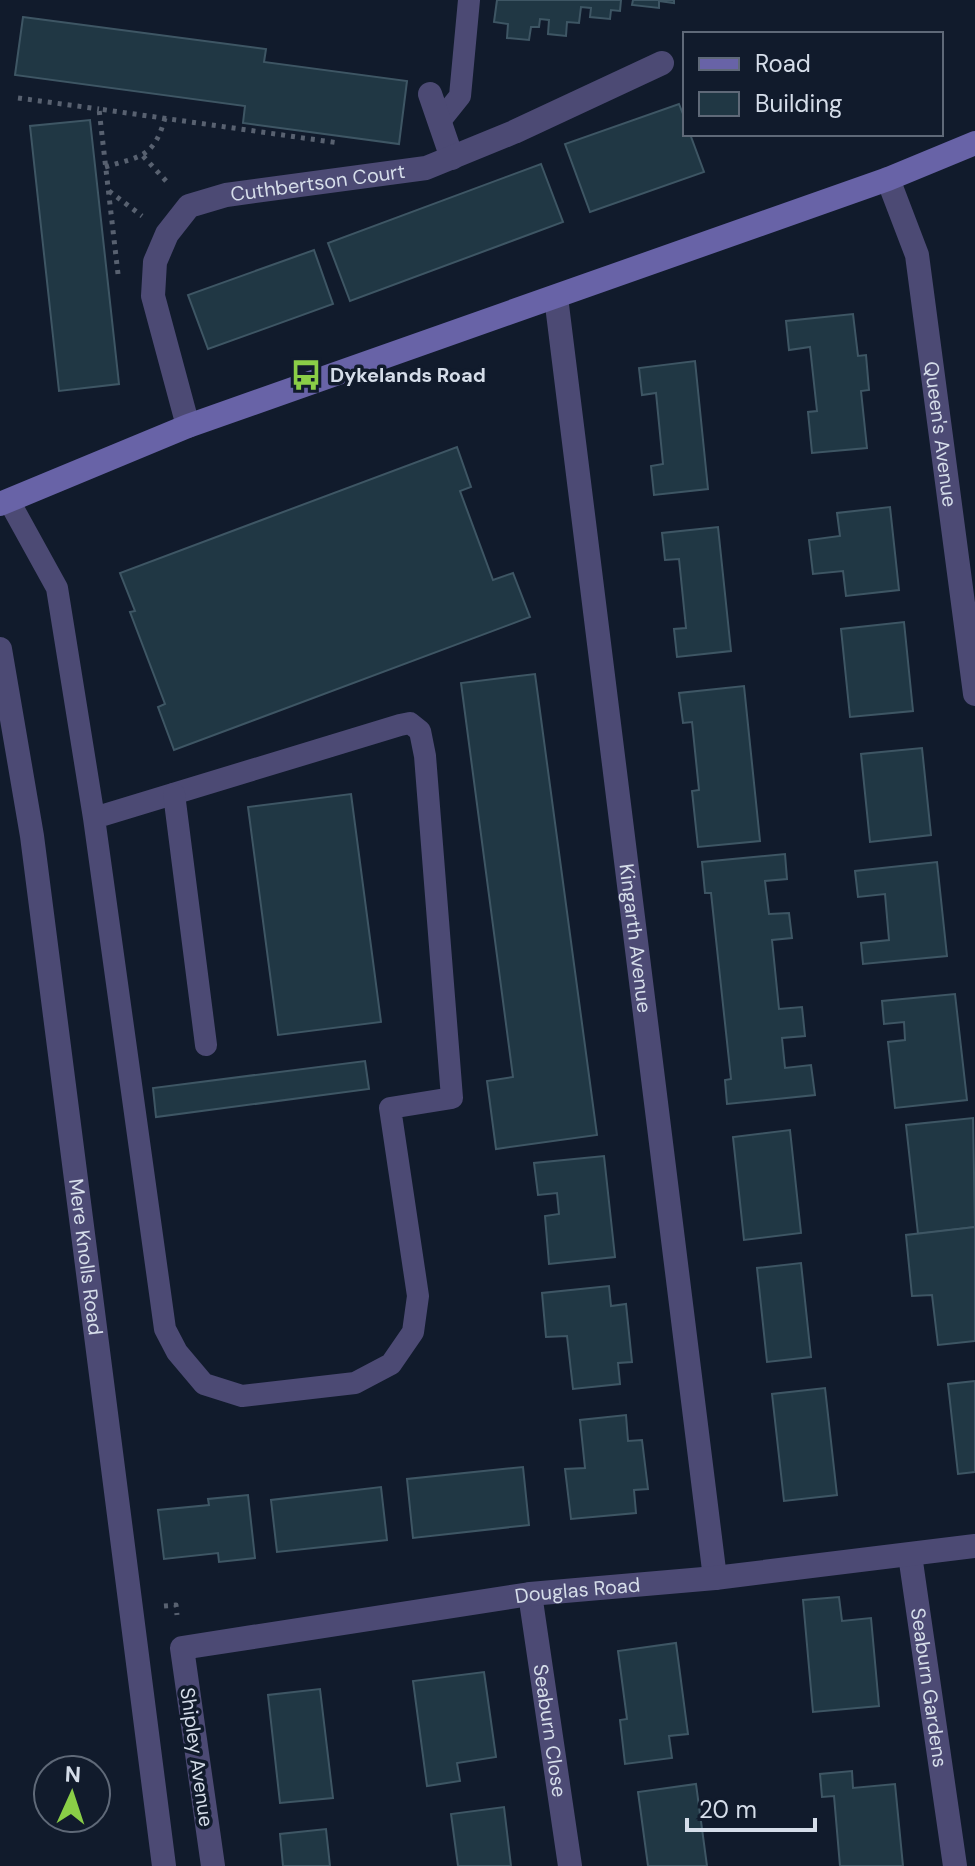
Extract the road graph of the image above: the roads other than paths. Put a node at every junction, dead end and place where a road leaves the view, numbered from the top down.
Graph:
1 (469, 0) edge
2 (662, 63) dead end
3 (430, 94) dead end
4 (440, 121) junction
5 (975, 143) edge
6 (452, 158) junction
7 (888, 179) junction
8 (556, 297) junction
9 (188, 426) junction
10 (4, 502) edge
11 (0, 649) edge
12 (975, 694) edge
13 (174, 794) junction
14 (94, 818) junction
15 (206, 1045) dead end
16 (975, 1546) edge
17 (910, 1555) junction
18 (715, 1578) junction
19 (530, 1594) junction
20 (182, 1648) joint
21 (164, 1866) edge
22 (213, 1866) edge
23 (570, 1866) edge
24 (955, 1866) edge

1 - 4 lane
2 - 6 street, Cuthbertson Court
3 - 4 street
4 - 6 street
5 - 7 main road
6 - 9 street, Cuthbertson Court
7 - 8 main road
7 - 12 street, Queen's Avenue
8 - 9 main road
8 - 18 street, Kingarth Avenue
9 - 10 main road
10 - 14 lane
11 - 21 street, Mere Knolls Road
13 - 14 lane
13 - 14 lane
13 - 15 lane
16 - 17 street, Douglas Road
17 - 18 street, Douglas Road
17 - 24 street, Seaburn Gardens
18 - 19 street, Douglas Road
19 - 20 street, Douglas Road
19 - 23 street, Seaburn Close
20 - 22 street, Shipley Avenue

